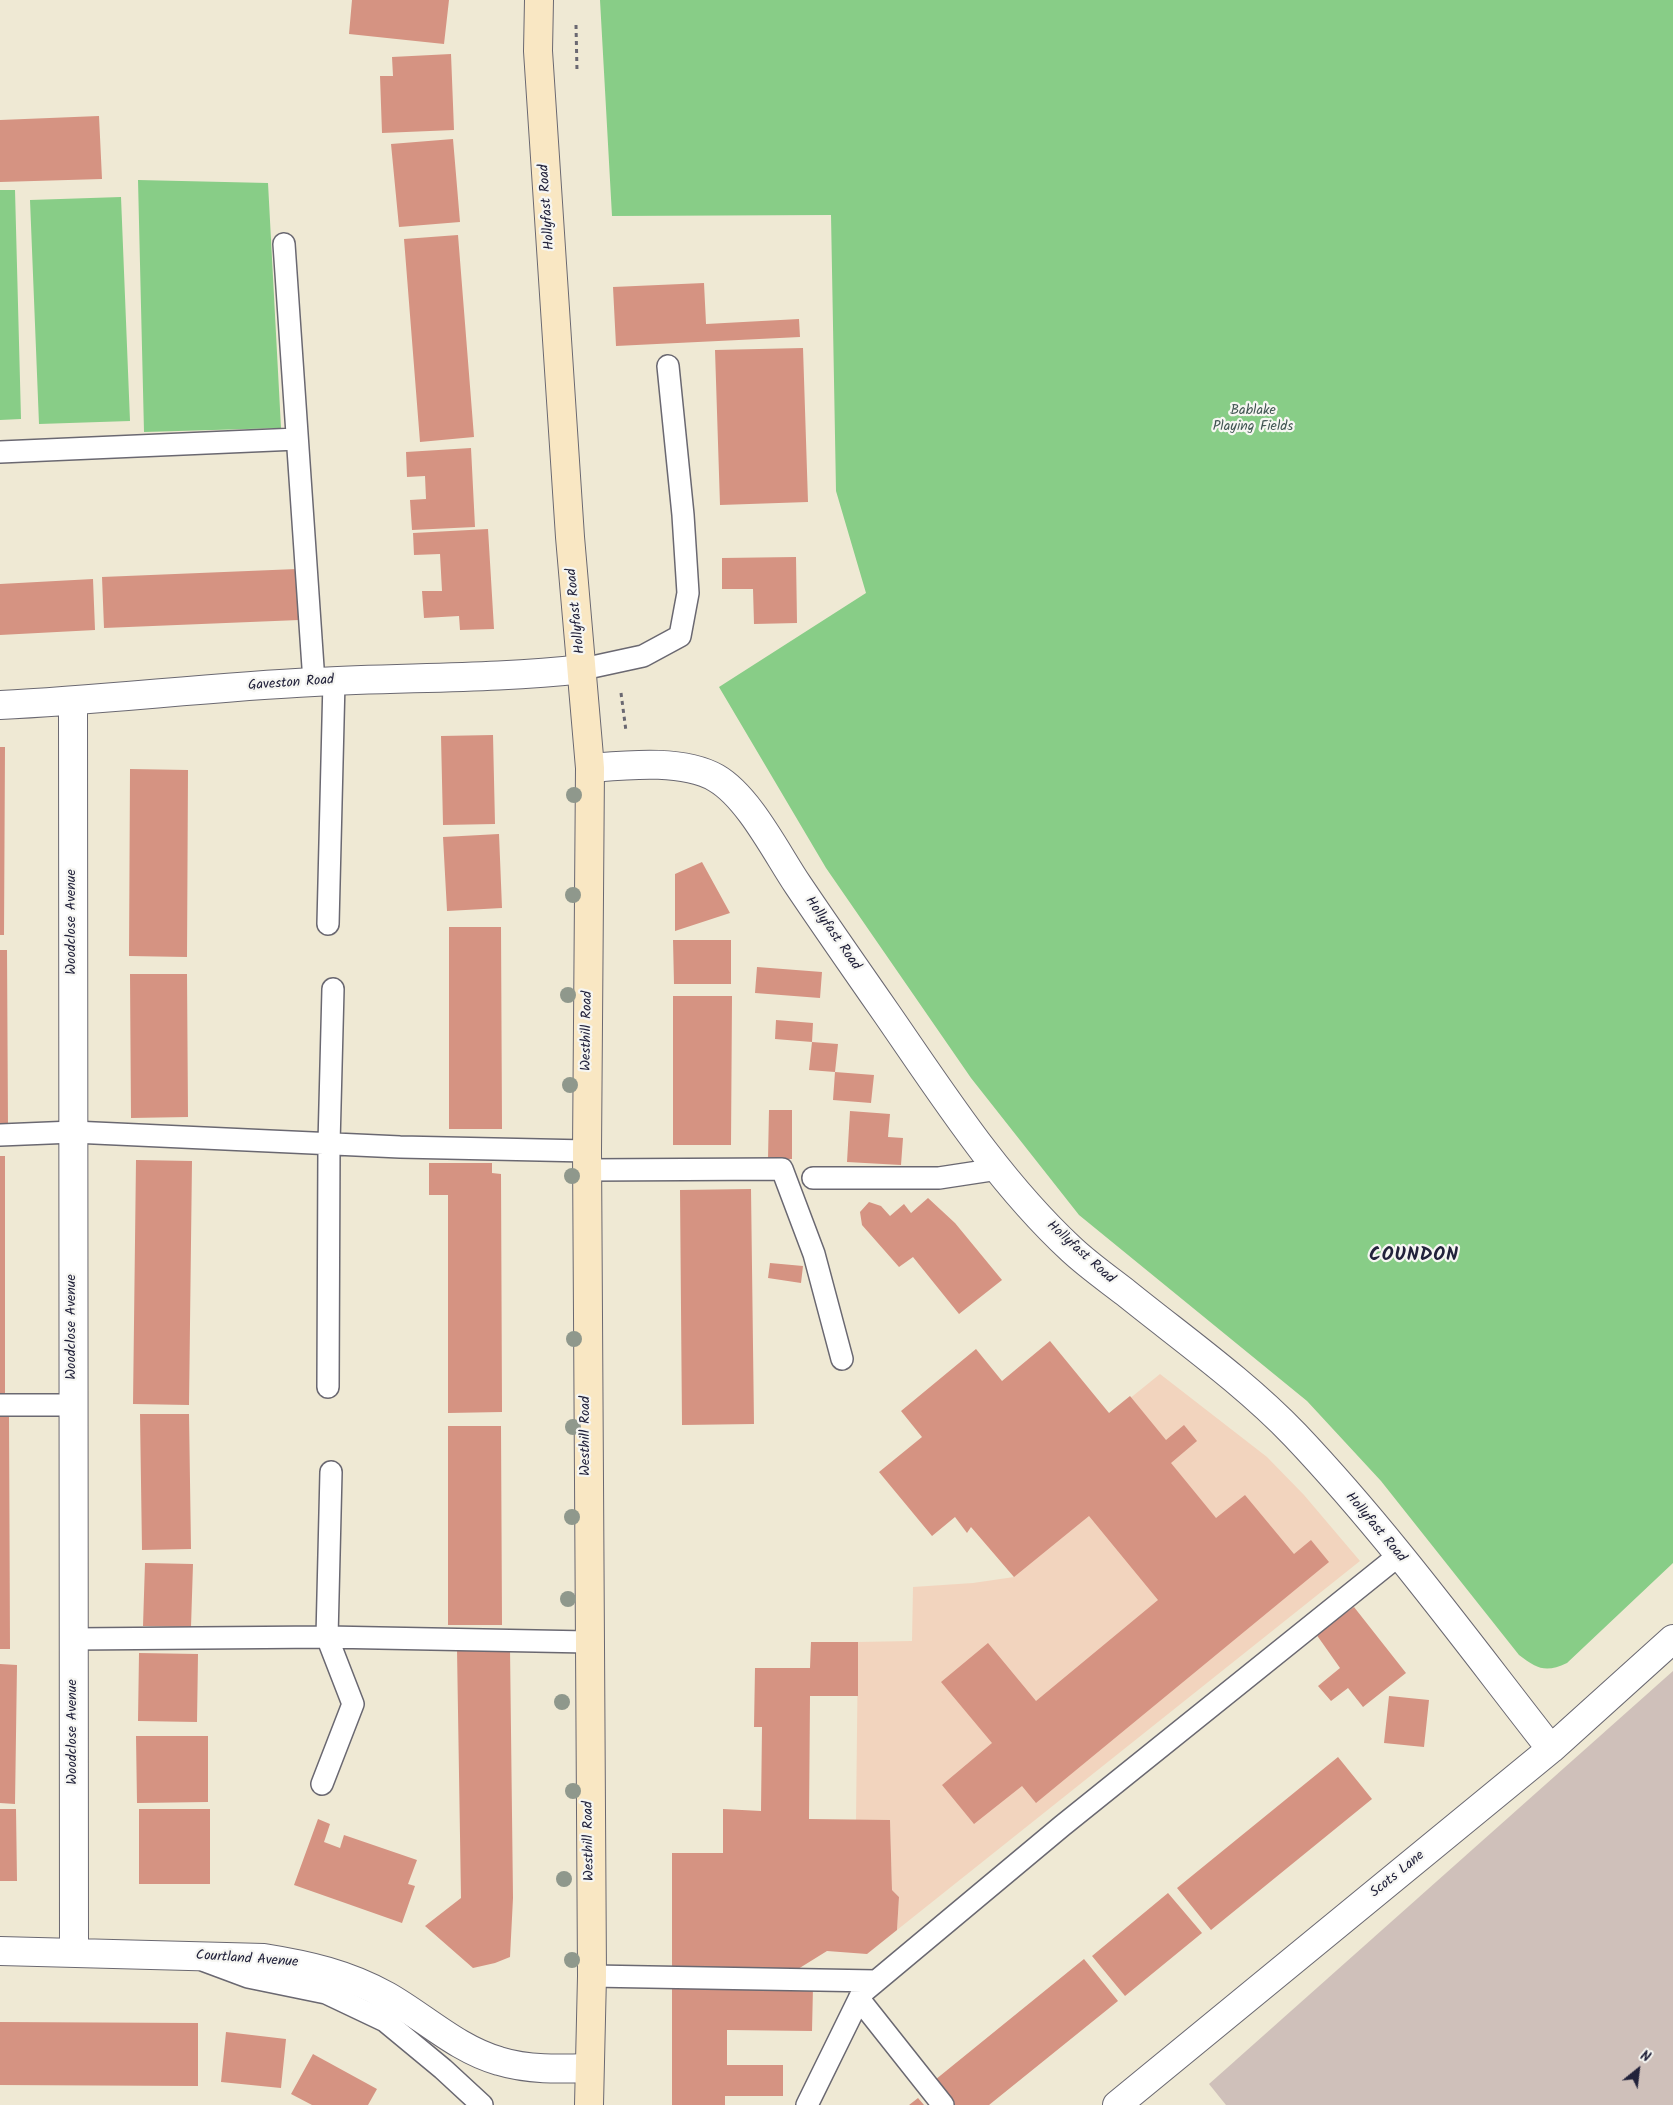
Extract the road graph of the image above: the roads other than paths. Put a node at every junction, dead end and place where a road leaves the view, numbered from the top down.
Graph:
1 (539, 0) edge
2 (284, 244) dead end
3 (668, 366) dead end
4 (297, 440) junction
5 (0, 452) edge
6 (583, 669) junction
7 (324, 682) junction
8 (73, 701) junction
9 (0, 705) edge
10 (590, 768) junction
11 (328, 924) dead end
12 (333, 989) dead end
13 (73, 1132) junction
14 (0, 1135) edge
15 (328, 1144) junction
16 (587, 1160) junction
17 (998, 1169) junction
18 (813, 1178) dead end
19 (842, 1359) dead end
20 (328, 1387) dead end
21 (0, 1405) edge
22 (73, 1405) junction
23 (330, 1472) dead end
24 (1398, 1556) junction
25 (327, 1637) junction
26 (1673, 1638) edge
27 (74, 1639) junction
28 (588, 1642) junction
29 (1551, 1749) junction
30 (322, 1784) dead end
31 (0, 1951) edge
32 (74, 1952) junction
33 (193, 1956) junction
34 (592, 1976) junction
35 (876, 1981) junction
36 (859, 2000) junction
37 (589, 2068) junction
38 (482, 2105) edge
39 (590, 2105) edge
40 (806, 2105) edge
41 (943, 2105) edge
42 (1117, 2105) edge

1 - 6 street, Hollyfast Road
2 - 4 lane
3 - 6 lane
4 - 5 lane
4 - 7 lane
6 - 7 street, Gaveston Road
6 - 10 street, Hollyfast Road
7 - 8 street, Gaveston Road
7 - 11 lane
8 - 9 street, Gaveston Road
8 - 13 street, Woodclose Avenue
10 - 16 street, Westhill Road
10 - 17 street, Hollyfast Road
12 - 15 lane
13 - 14 lane
13 - 15 lane
13 - 22 street, Woodclose Avenue
15 - 16 lane
15 - 20 lane
16 - 19 lane
16 - 28 street, Westhill Road
17 - 18 lane
17 - 24 street, Hollyfast Road
21 - 22 lane
22 - 27 street, Woodclose Avenue
23 - 25 lane
24 - 29 street, Hollyfast Road
24 - 35 lane
25 - 27 lane
25 - 28 lane
25 - 30 lane
26 - 29 street, Scots Lane
27 - 32 street, Woodclose Avenue
28 - 34 street, Westhill Road
29 - 42 street, Scots Lane
31 - 32 street, Courtland Avenue
32 - 33 street, Courtland Avenue
33 - 37 street, Courtland Avenue
33 - 38 lane
34 - 35 lane
34 - 37 street, Westhill Road
35 - 36 lane
36 - 40 lane
36 - 41 lane
37 - 39 street, Westhill Road

